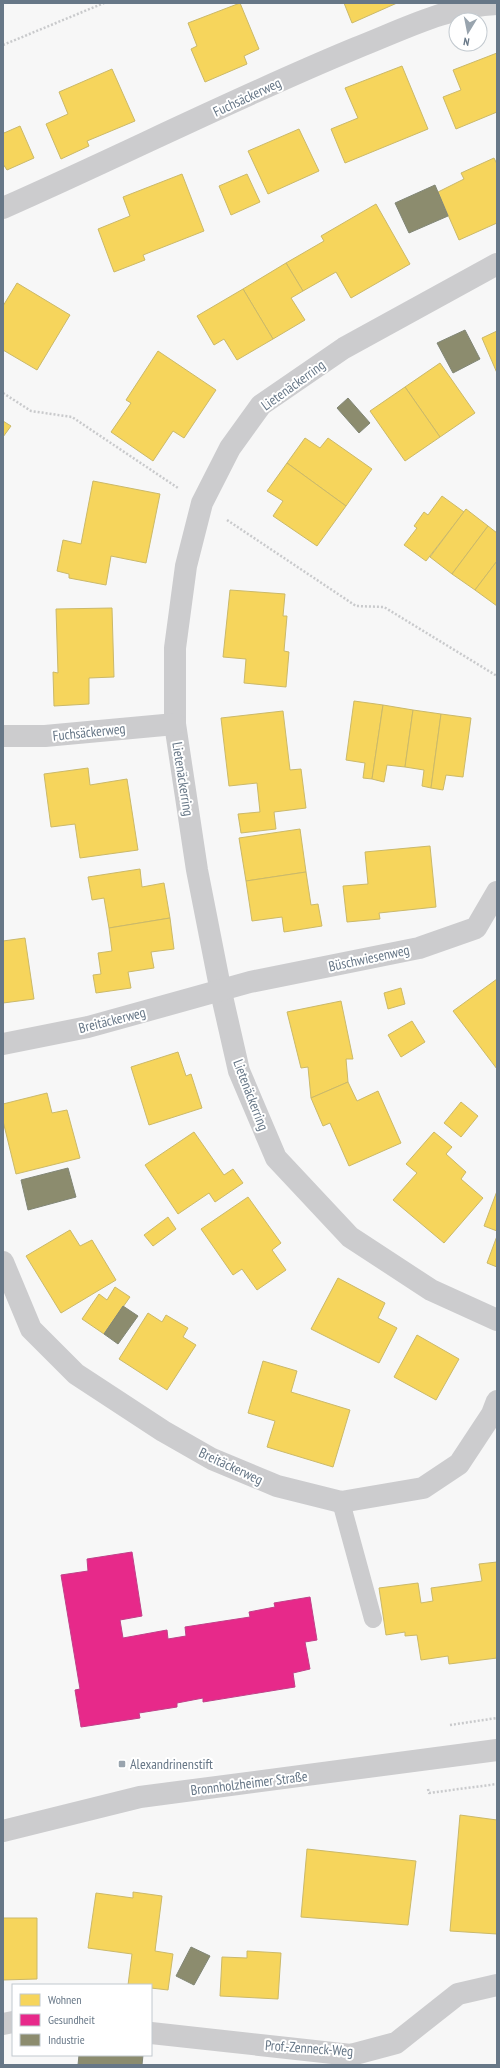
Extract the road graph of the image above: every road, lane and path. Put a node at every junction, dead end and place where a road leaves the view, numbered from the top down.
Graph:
1 (104, 3) edge
2 (497, 4) edge
3 (3, 45) edge
4 (3, 208) edge
5 (497, 264) edge
6 (3, 393) edge
7 (202, 503) junction
8 (497, 676) edge
9 (175, 724) junction
10 (3, 736) edge
11 (497, 892) edge
12 (220, 992) junction
13 (3, 1044) edge
14 (3, 1262) edge
15 (497, 1320) edge
16 (497, 1401) edge
17 (341, 1502) junction
18 (372, 1619) dead end
19 (497, 1750) edge
20 (3, 1831) edge
21 (497, 1985) edge
22 (152, 2033) edge

1 - 3 path
2 - 4 street, Fuchsäckerweg
5 - 7 street, Lietenäckerring
6 - 7 path
7 - 8 path
7 - 9 street, Lietenäckerring
9 - 10 street, Fuchsäckerweg
9 - 12 street, Lietenäckerring
11 - 12 street, Büschwiesenweg
12 - 13 street, Breitäckerweg
12 - 15 street, Lietenäckerring
14 - 17 street, Breitäckerweg
16 - 17 street, Breitäckerweg
17 - 18 lane
19 - 20 street, Bronnholzheimer Straße
21 - 22 street, Prof.-Zenneck-Weg

